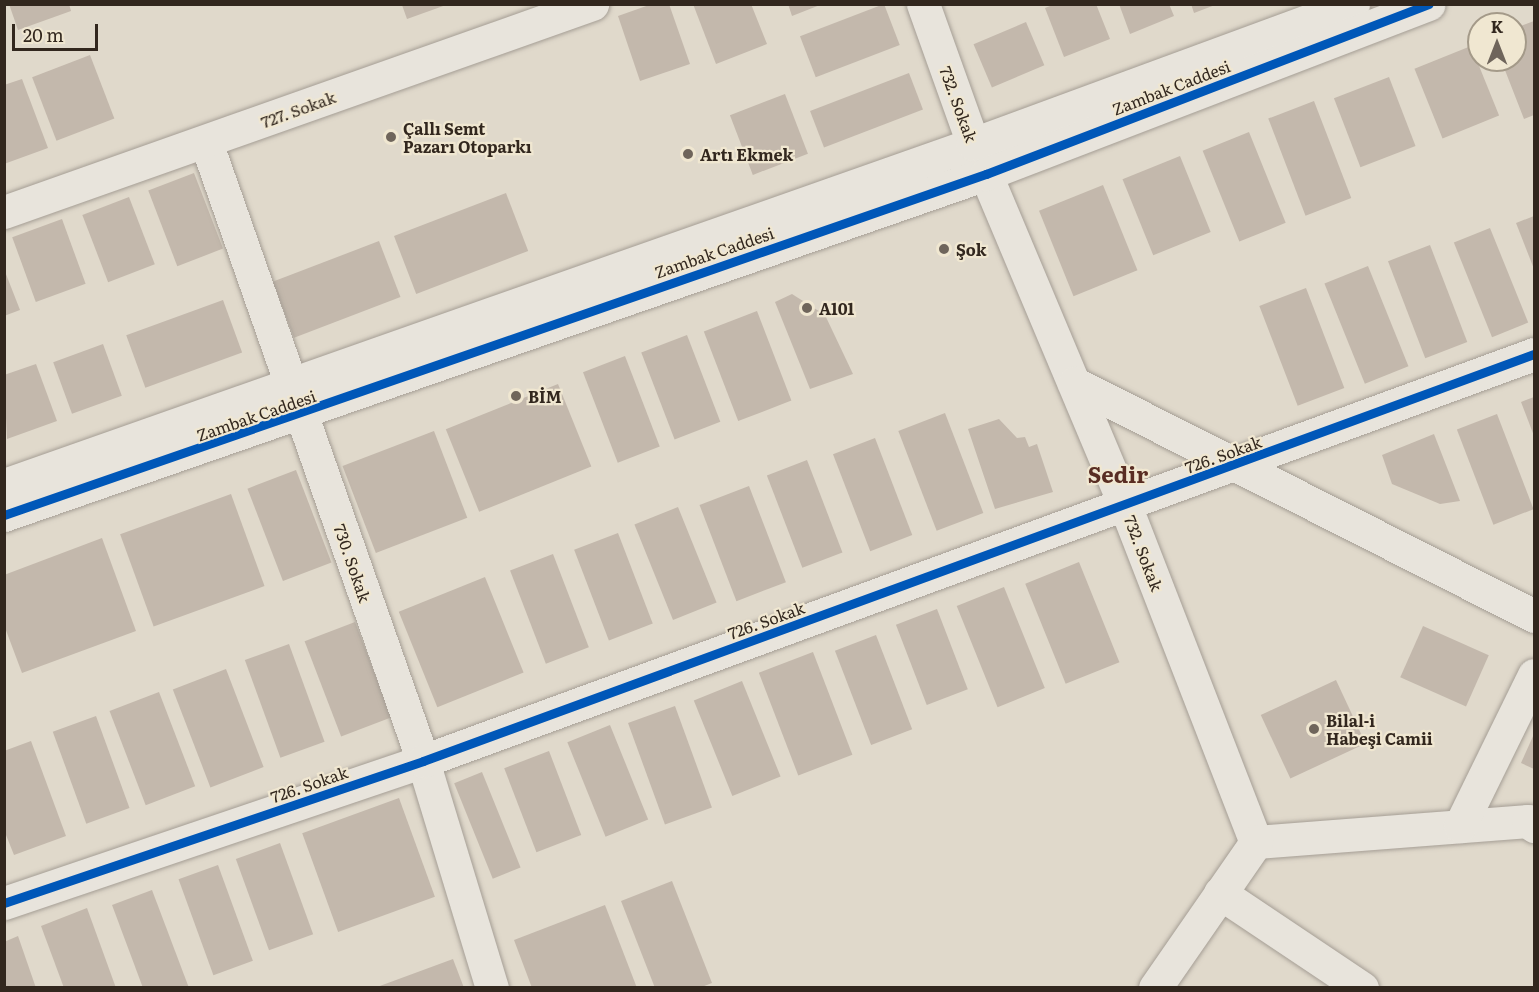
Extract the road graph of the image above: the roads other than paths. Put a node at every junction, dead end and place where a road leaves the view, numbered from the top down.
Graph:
1 (592, 4) edge
2 (923, 4) edge
3 (1353, 4) edge
4 (1428, 4) edge
5 (206, 142) junction
6 (973, 144) junction
7 (986, 174) junction
8 (4, 213) edge
9 (1534, 354) edge
10 (1074, 383) junction
11 (295, 401) junction
12 (1232, 466) junction
13 (4, 485) edge
14 (1125, 505) junction
15 (4, 515) edge
16 (1534, 616) edge
17 (1534, 675) edge
18 (423, 761) junction
19 (1460, 826) junction
20 (1534, 826) edge
21 (1256, 842) junction
22 (1220, 893) junction
23 (4, 903) edge
24 (492, 987) edge
25 (1155, 987) edge
26 (1362, 987) edge

1 - 5 street, 727. Sokak
2 - 6 street, 732. Sokak
3 - 6 street, Zambak Caddesi
4 - 7 street, Zambak Caddesi
5 - 8 street, 727. Sokak
5 - 11 street, 730. Sokak
6 - 7 street, 732. Sokak
6 - 11 street, Zambak Caddesi
7 - 10 street, 732. Sokak
7 - 11 street, Zambak Caddesi
9 - 12 street, 726. Sokak
10 - 12 street
10 - 14 street, 732. Sokak
11 - 13 street, Zambak Caddesi
11 - 15 street, Zambak Caddesi
11 - 18 street, 730. Sokak
12 - 14 street, 726. Sokak
12 - 16 street
14 - 18 street, 726. Sokak
14 - 21 street, 732. Sokak
17 - 19 street
18 - 23 street, 726. Sokak
18 - 24 street, 730. Sokak
19 - 20 street
19 - 21 street
21 - 22 street
22 - 25 street
22 - 26 street

